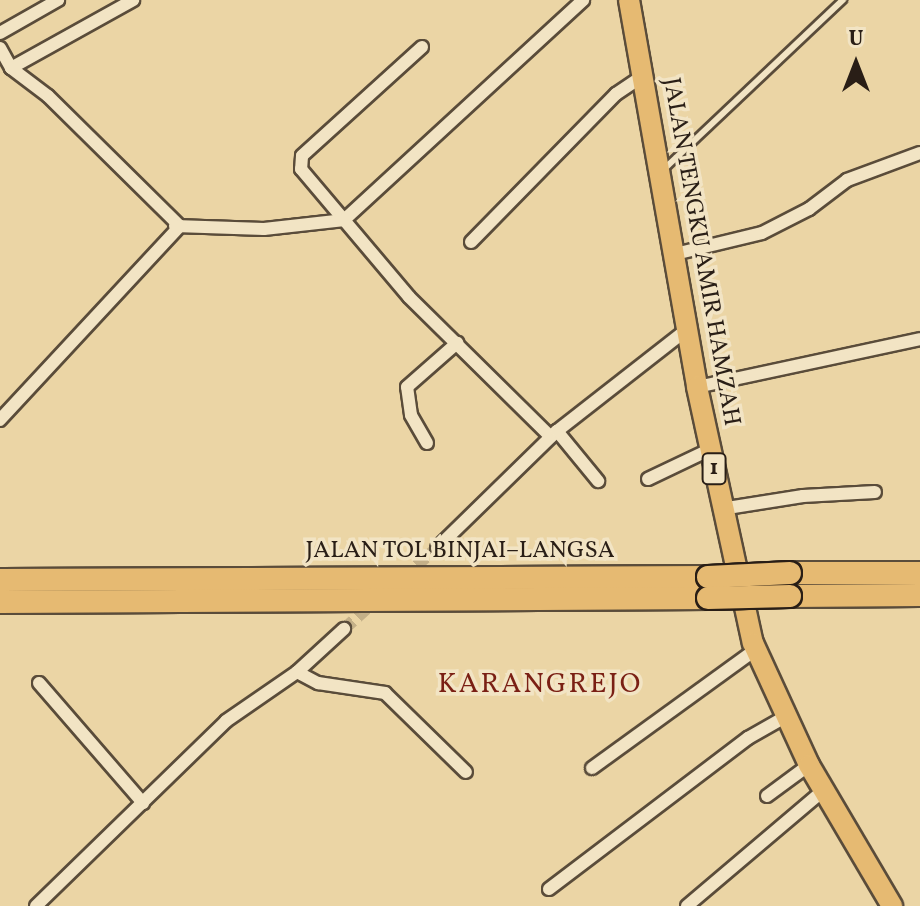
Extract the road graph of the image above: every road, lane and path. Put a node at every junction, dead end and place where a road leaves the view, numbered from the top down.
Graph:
1 (58, 0) edge
2 (133, 0) edge
3 (583, 0) edge
4 (629, 0) edge
5 (843, 0) edge
6 (0, 33) edge
7 (422, 47) dead end
8 (0, 48) edge
9 (11, 68) junction
10 (641, 77) junction
11 (920, 153) edge
12 (661, 172) junction
13 (344, 220) junction
14 (175, 226) junction
15 (471, 242) dead end
16 (675, 254) junction
17 (689, 328) junction
18 (920, 339) edge
19 (457, 343) junction
20 (697, 387) junction
21 (0, 420) edge
22 (554, 434) junction
23 (427, 443) dead end
24 (711, 449) junction
25 (648, 479) dead end
26 (598, 481) dead end
27 (875, 492) dead end
28 (721, 509) junction
29 (437, 548) tunnel mouth
30 (920, 573) edge
31 (0, 580) edge
32 (790, 584) junction
33 (708, 588) junction
34 (920, 595) edge
35 (0, 602) edge
36 (344, 629) tunnel mouth
37 (755, 650) junction
38 (297, 672) junction
39 (39, 683) dead end
40 (785, 717) junction
41 (809, 765) junction
42 (592, 768) dead end
43 (466, 772) dead end
44 (824, 790) junction
45 (767, 796) dead end
46 (143, 803) junction
47 (549, 889) dead end
48 (36, 906) edge
49 (687, 906) edge
50 (892, 906) edge

1 - 6 street
2 - 9 street
3 - 13 street
4 - 10 highway, JALAN TENGKU AMIR HAMZAH / 1
5 - 12 lane
7 - 13 street
8 - 9 street
9 - 14 street
10 - 12 highway, JALAN TENGKU AMIR HAMZAH / 1
10 - 15 street
11 - 16 street
12 - 16 highway, JALAN TENGKU AMIR HAMZAH / 1
13 - 14 street
13 - 19 street
14 - 21 street
16 - 17 highway, JALAN TENGKU AMIR HAMZAH / 1
17 - 20 highway, JALAN TENGKU AMIR HAMZAH / 1
17 - 22 street
18 - 20 street
19 - 22 street
19 - 23 street
20 - 24 highway, JALAN TENGKU AMIR HAMZAH / 1
22 - 26 street
22 - 29 street
24 - 25 street
24 - 28 highway, JALAN TENGKU AMIR HAMZAH / 1
27 - 28 street
28 - 37 highway, JALAN TENGKU AMIR HAMZAH / 1
30 - 32 highway, JALAN TOL BINJAI–LANGSA
31 - 33 highway, JALAN TOL BINJAI–LANGSA
32 - 33 highway, JALAN TOL BINJAI–LANGSA, bridge
32 - 34 highway, JALAN TOL BINJAI–LANGSA
33 - 35 highway, JALAN TOL BINJAI–LANGSA
36 - 38 street
37 - 40 highway, JALAN TENGKU AMIR HAMZAH / 1
37 - 42 street
38 - 43 street
38 - 46 street
39 - 46 street
40 - 41 highway, JALAN TENGKU AMIR HAMZAH / 1
40 - 47 street
41 - 44 highway, JALAN TENGKU AMIR HAMZAH / 1
41 - 45 street
44 - 49 street
44 - 50 highway, JALAN TENGKU AMIR HAMZAH / 1
46 - 48 street

